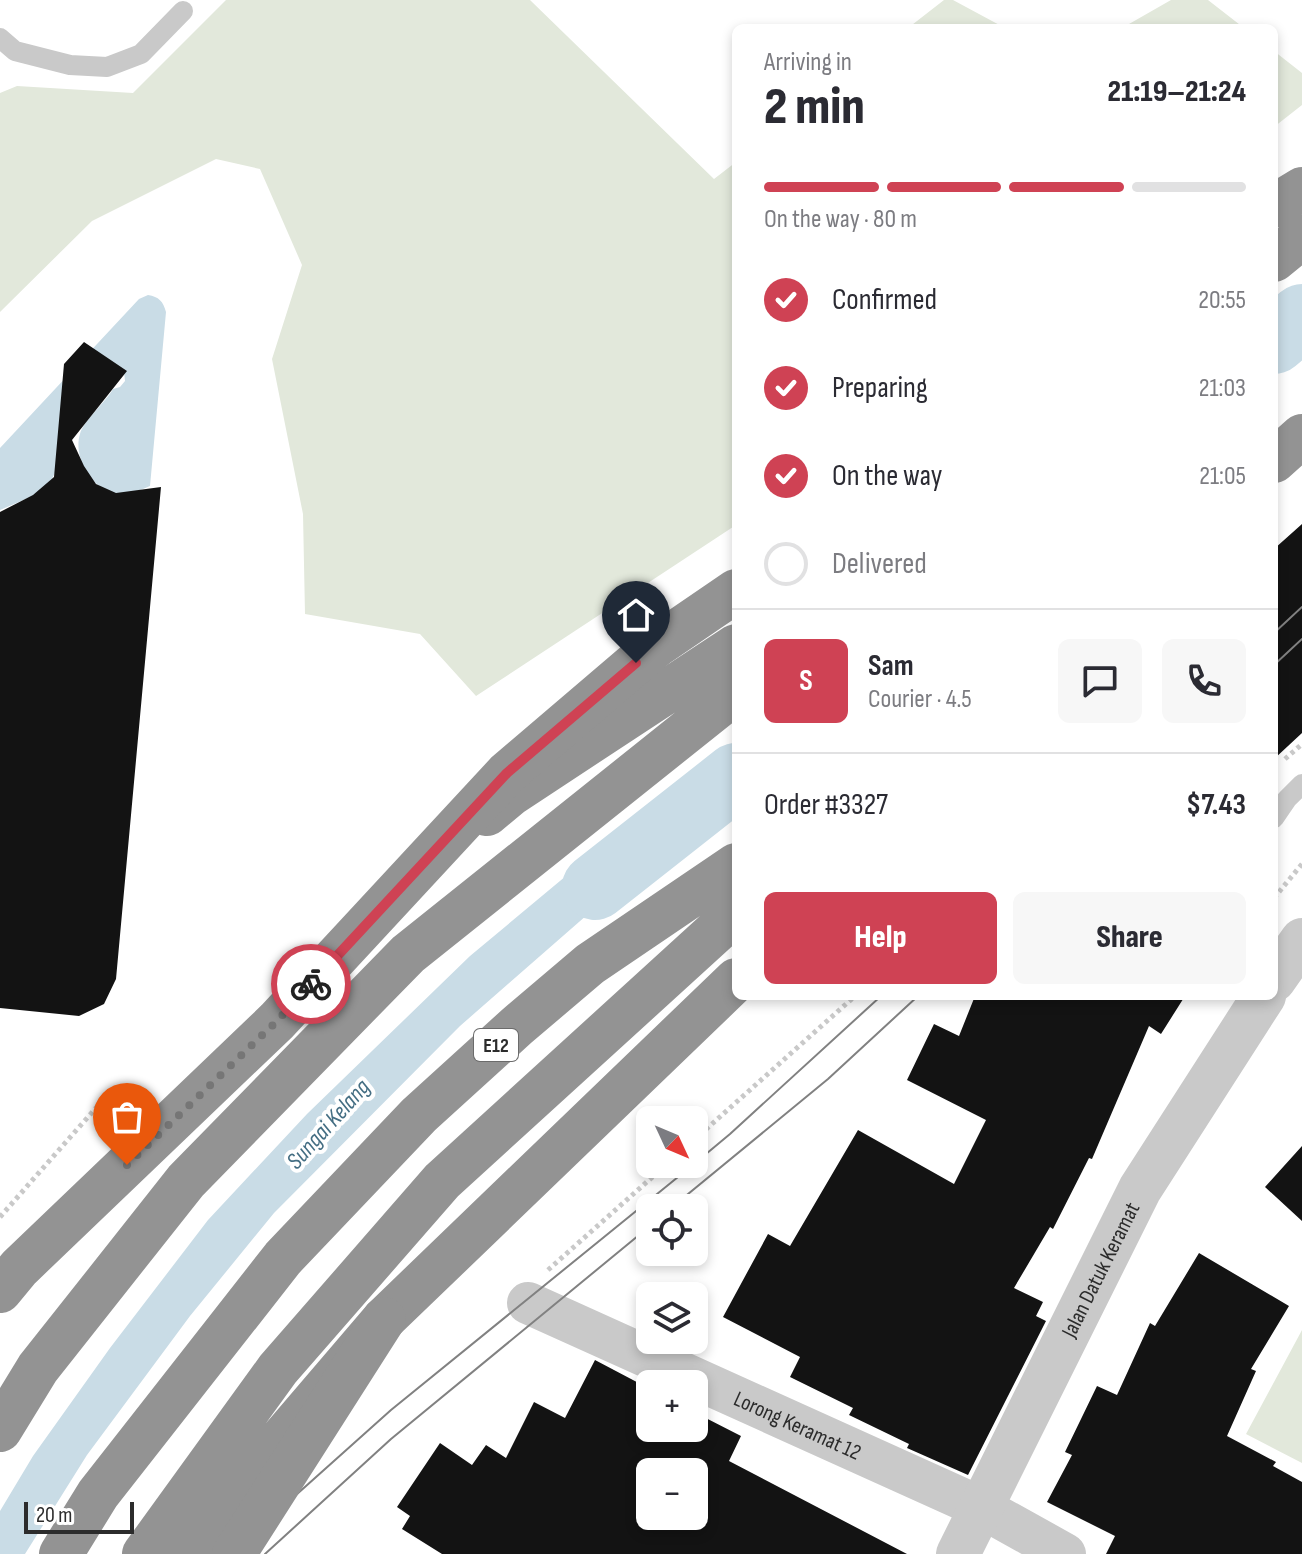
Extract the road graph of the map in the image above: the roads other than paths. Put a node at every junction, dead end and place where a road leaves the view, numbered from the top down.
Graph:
1 (183, 11) dead end
2 (0, 38) edge
3 (1302, 189) edge
4 (1278, 204) edge
5 (1302, 237) edge
6 (1278, 257) edge
7 (1302, 436) edge
8 (1278, 457) edge
9 (732, 594) edge
10 (732, 649) edge
11 (732, 695) edge
12 (1302, 784) edge
13 (1278, 812) edge
14 (732, 868) edge
15 (732, 917) edge
16 (732, 984) edge
17 (1262, 1000) edge
18 (0, 1291) edge
19 (528, 1303) road end
20 (0, 1307) edge
21 (384, 1319) junction
22 (0, 1430) edge
23 (982, 1508) junction
24 (61, 1554) edge
25 (144, 1554) edge
26 (183, 1554) edge
27 (234, 1554) edge
28 (958, 1554) edge
29 (1065, 1554) edge

1 - 2 lane
3 - 4 highway
5 - 6 highway
7 - 8 highway
9 - 18 highway, bridge
10 - 20 highway, bridge
11 - 22 highway
12 - 13 lane
14 - 24 highway, E12
15 - 25 highway
16 - 21 highway
17 - 23 street, Jalan Datuk Keramat
19 - 23 street, Lorong Keramat 12
21 - 26 highway, bridge
21 - 27 highway, bridge
23 - 28 street, Jalan Datuk Keramat
23 - 29 street, Lorong Keramat 12

